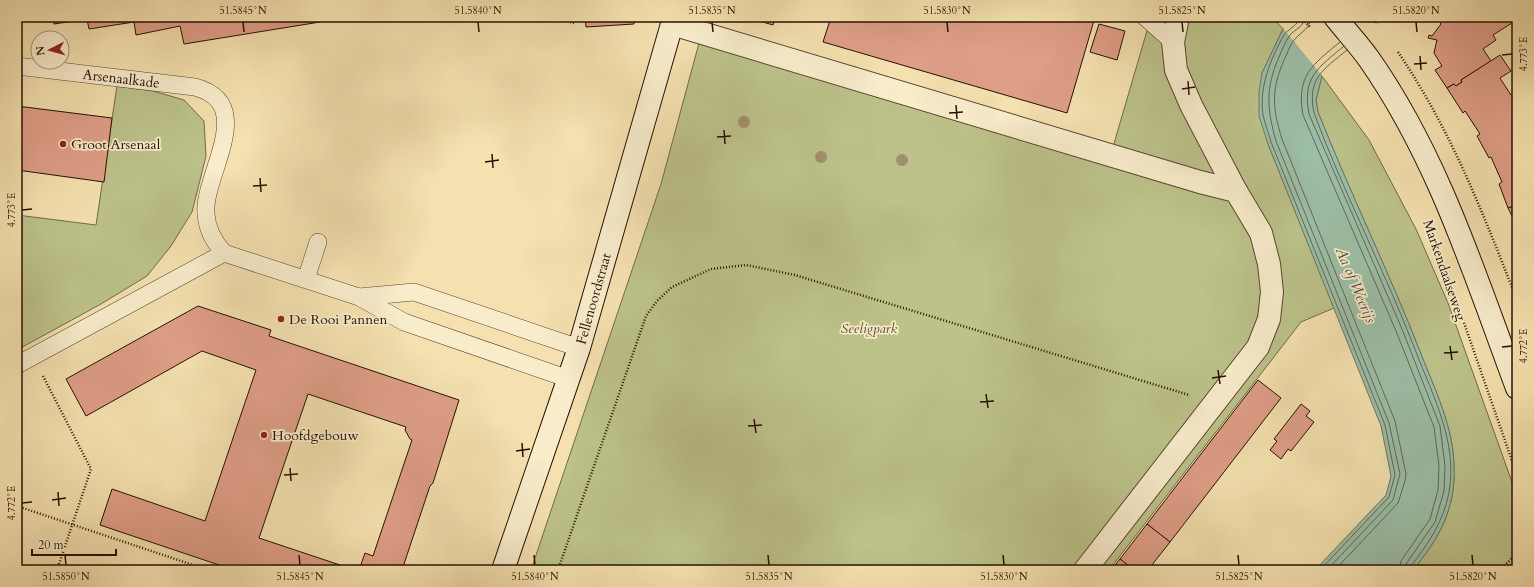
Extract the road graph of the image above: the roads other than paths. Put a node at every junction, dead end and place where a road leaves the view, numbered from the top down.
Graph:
1 (1145, 17) edge
2 (1178, 17) edge
3 (1335, 17) edge
4 (673, 19) edge
5 (1173, 42) junction
6 (17, 66) edge
7 (1236, 191) junction
8 (318, 242) dead end
9 (224, 253) junction
10 (306, 279) junction
11 (359, 297) junction
12 (579, 348) junction
13 (17, 365) edge
14 (569, 379) junction
15 (1517, 388) edge
16 (503, 570) edge
17 (1085, 570) edge

1 - 5 lane
2 - 5 street
3 - 15 street, Markendaalseweg
4 - 7 street
4 - 12 street, Fellenoordstraat
5 - 7 street
6 - 9 lane, Arsenaalkade
7 - 17 street
8 - 10 lane
9 - 10 lane
9 - 13 lane
10 - 11 lane
11 - 12 lane
11 - 14 lane
12 - 14 street, Fellenoordstraat
14 - 16 street, Fellenoordstraat

